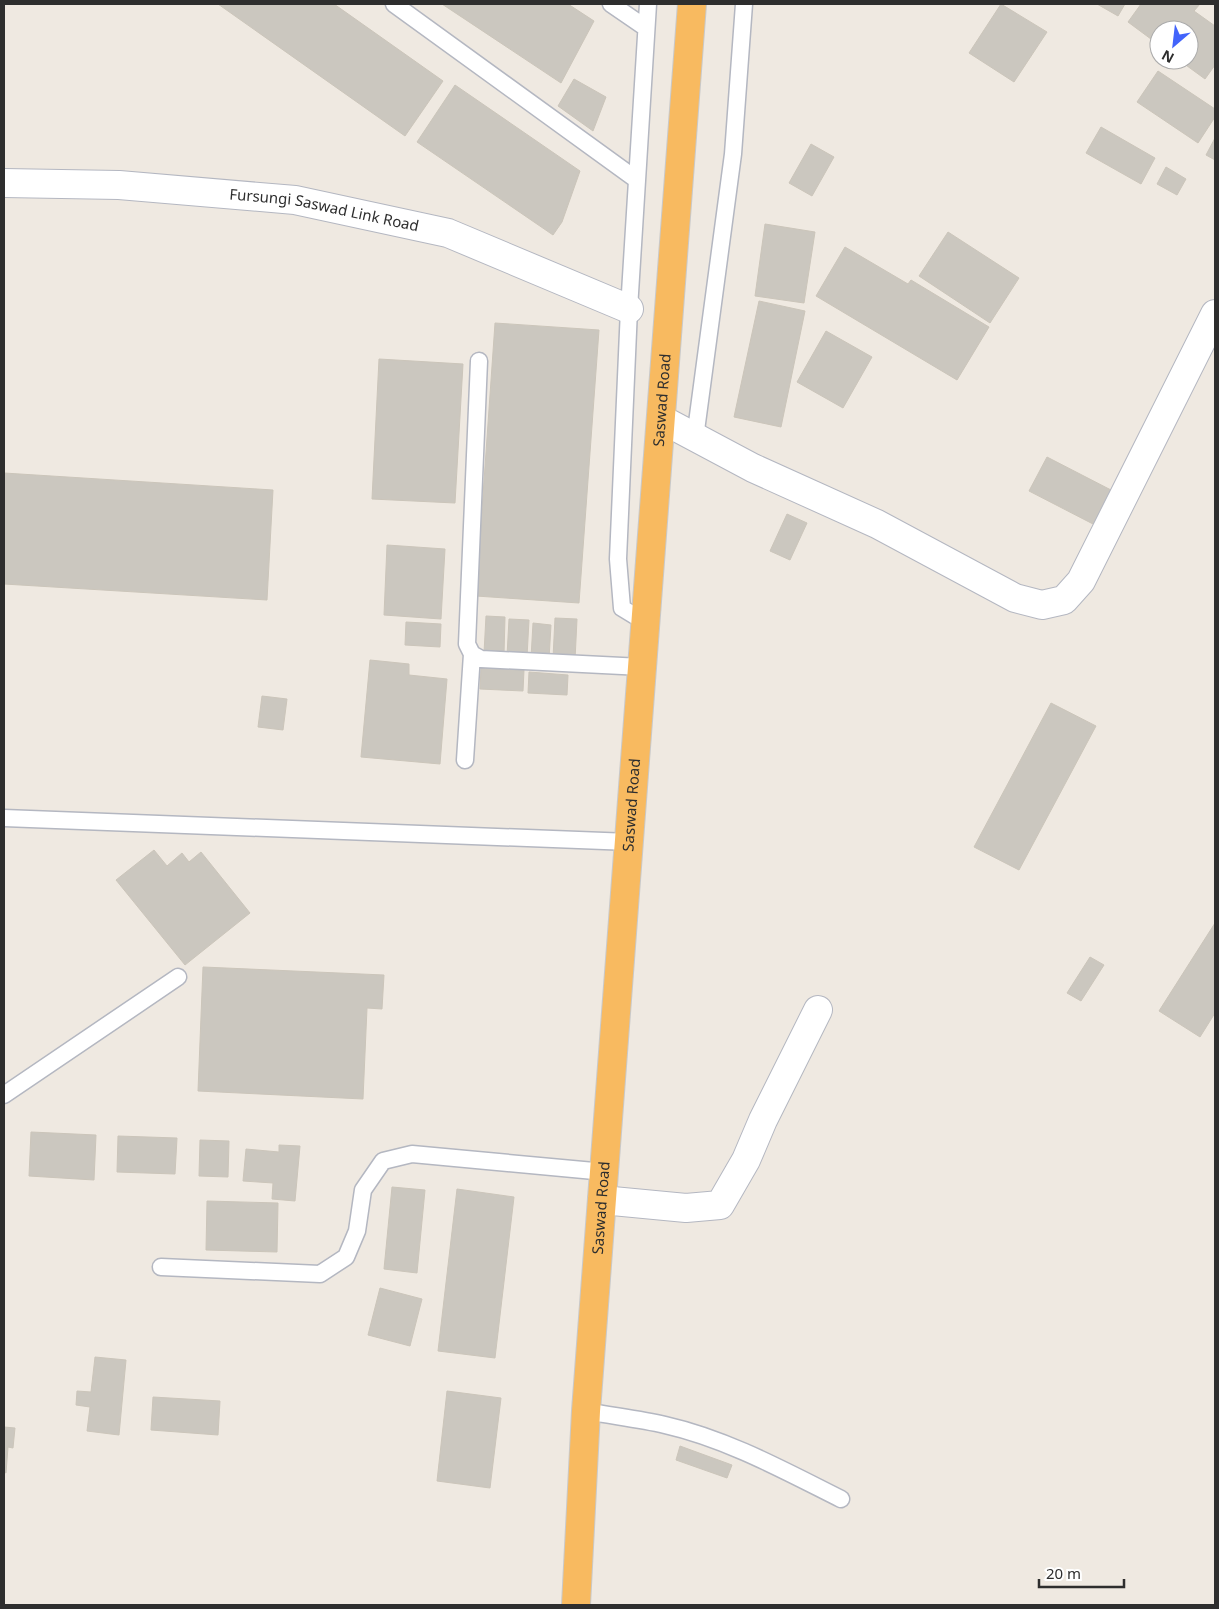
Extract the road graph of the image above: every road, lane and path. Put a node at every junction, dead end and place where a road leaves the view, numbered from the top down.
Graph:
1 (394, 4) edge
2 (611, 4) edge
3 (648, 4) edge
4 (692, 4) edge
5 (744, 4) edge
6 (646, 28) junction
7 (637, 180) junction
8 (4, 183) edge
9 (629, 309) junction
10 (1215, 314) edge
11 (479, 361) dead end
12 (661, 419) junction
13 (696, 438) junction
14 (644, 622) junction
15 (472, 654) junction
16 (642, 667) junction
17 (465, 760) dead end
18 (4, 818) edge
19 (630, 842) junction
20 (178, 977) dead end
21 (818, 1010) dead end
22 (4, 1095) edge
23 (605, 1172) junction
24 (602, 1200) junction
25 (161, 1267) dead end
26 (586, 1412) junction
27 (841, 1499) dead end
28 (576, 1605) edge

1 - 7 lane
2 - 6 lane
3 - 6 lane
4 - 12 highway, Saswad Road
5 - 13 lane
6 - 7 lane
7 - 9 lane
8 - 9 street, Fursungi Saswad Link Road
9 - 14 lane
10 - 13 street
11 - 15 lane
12 - 13 street
12 - 14 highway, Saswad Road
14 - 16 highway, Saswad Road
15 - 16 lane
15 - 17 lane
16 - 19 highway, Saswad Road
18 - 19 lane
19 - 23 highway, Saswad Road
20 - 22 lane
21 - 24 street
23 - 24 highway, Saswad Road
23 - 25 lane
24 - 26 highway, Saswad Road
26 - 27 lane
26 - 28 highway, Saswad Road

